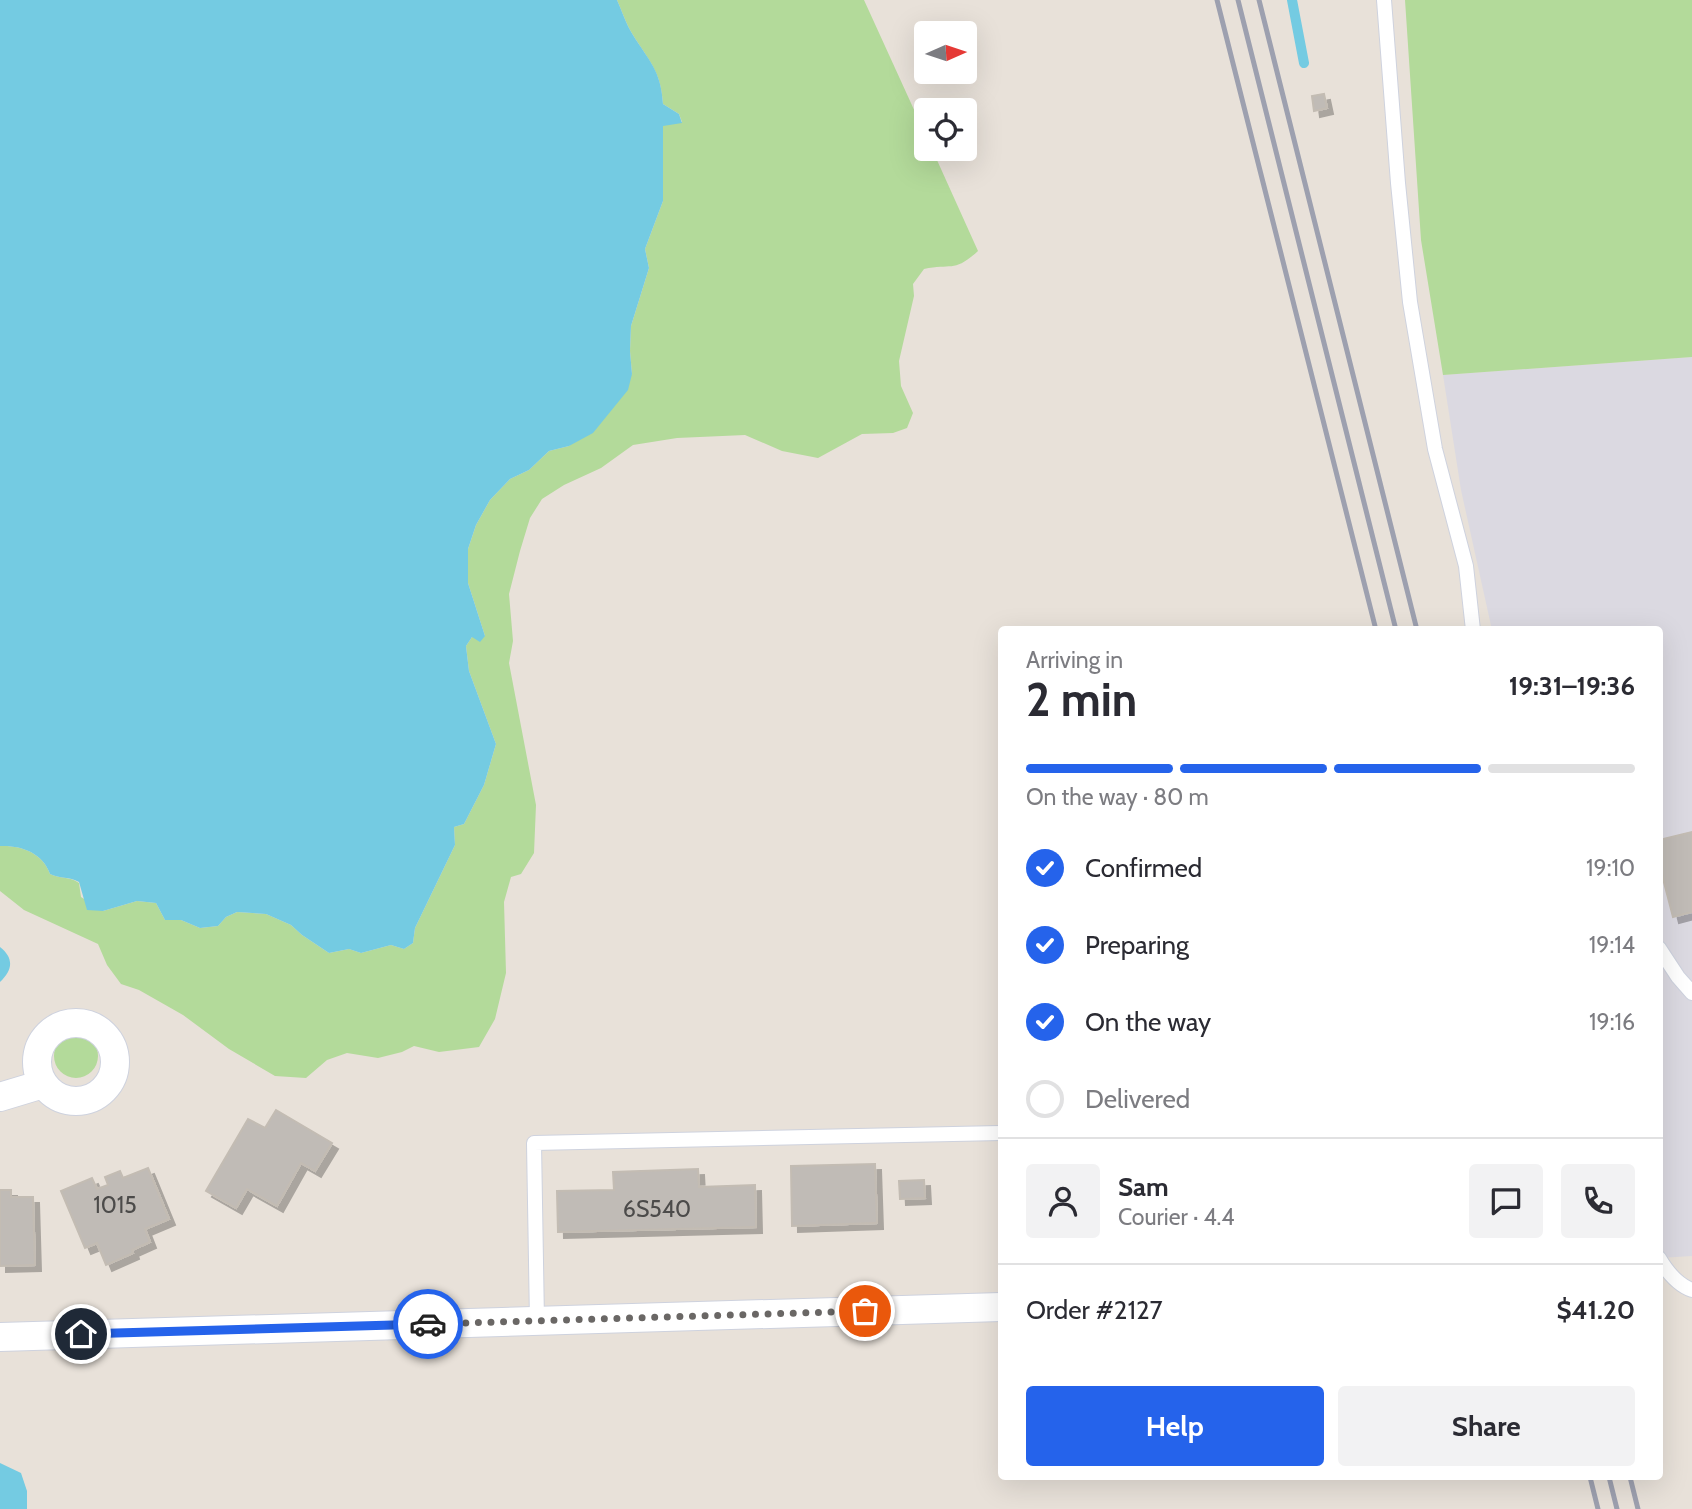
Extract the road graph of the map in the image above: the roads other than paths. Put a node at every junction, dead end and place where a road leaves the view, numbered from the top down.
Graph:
1 (1384, 0) edge
2 (1472, 626) edge
3 (1663, 954) edge
4 (1692, 993) edge
5 (43, 1084) dead end
6 (0, 1097) edge
7 (998, 1133) edge
8 (1663, 1264) edge
9 (1692, 1290) edge
10 (998, 1307) edge
11 (537, 1321) junction
12 (0, 1337) edge

1 - 2 lane
3 - 4 lane
5 - 6 street
7 - 11 lane
8 - 9 lane
10 - 11 street
11 - 12 street

